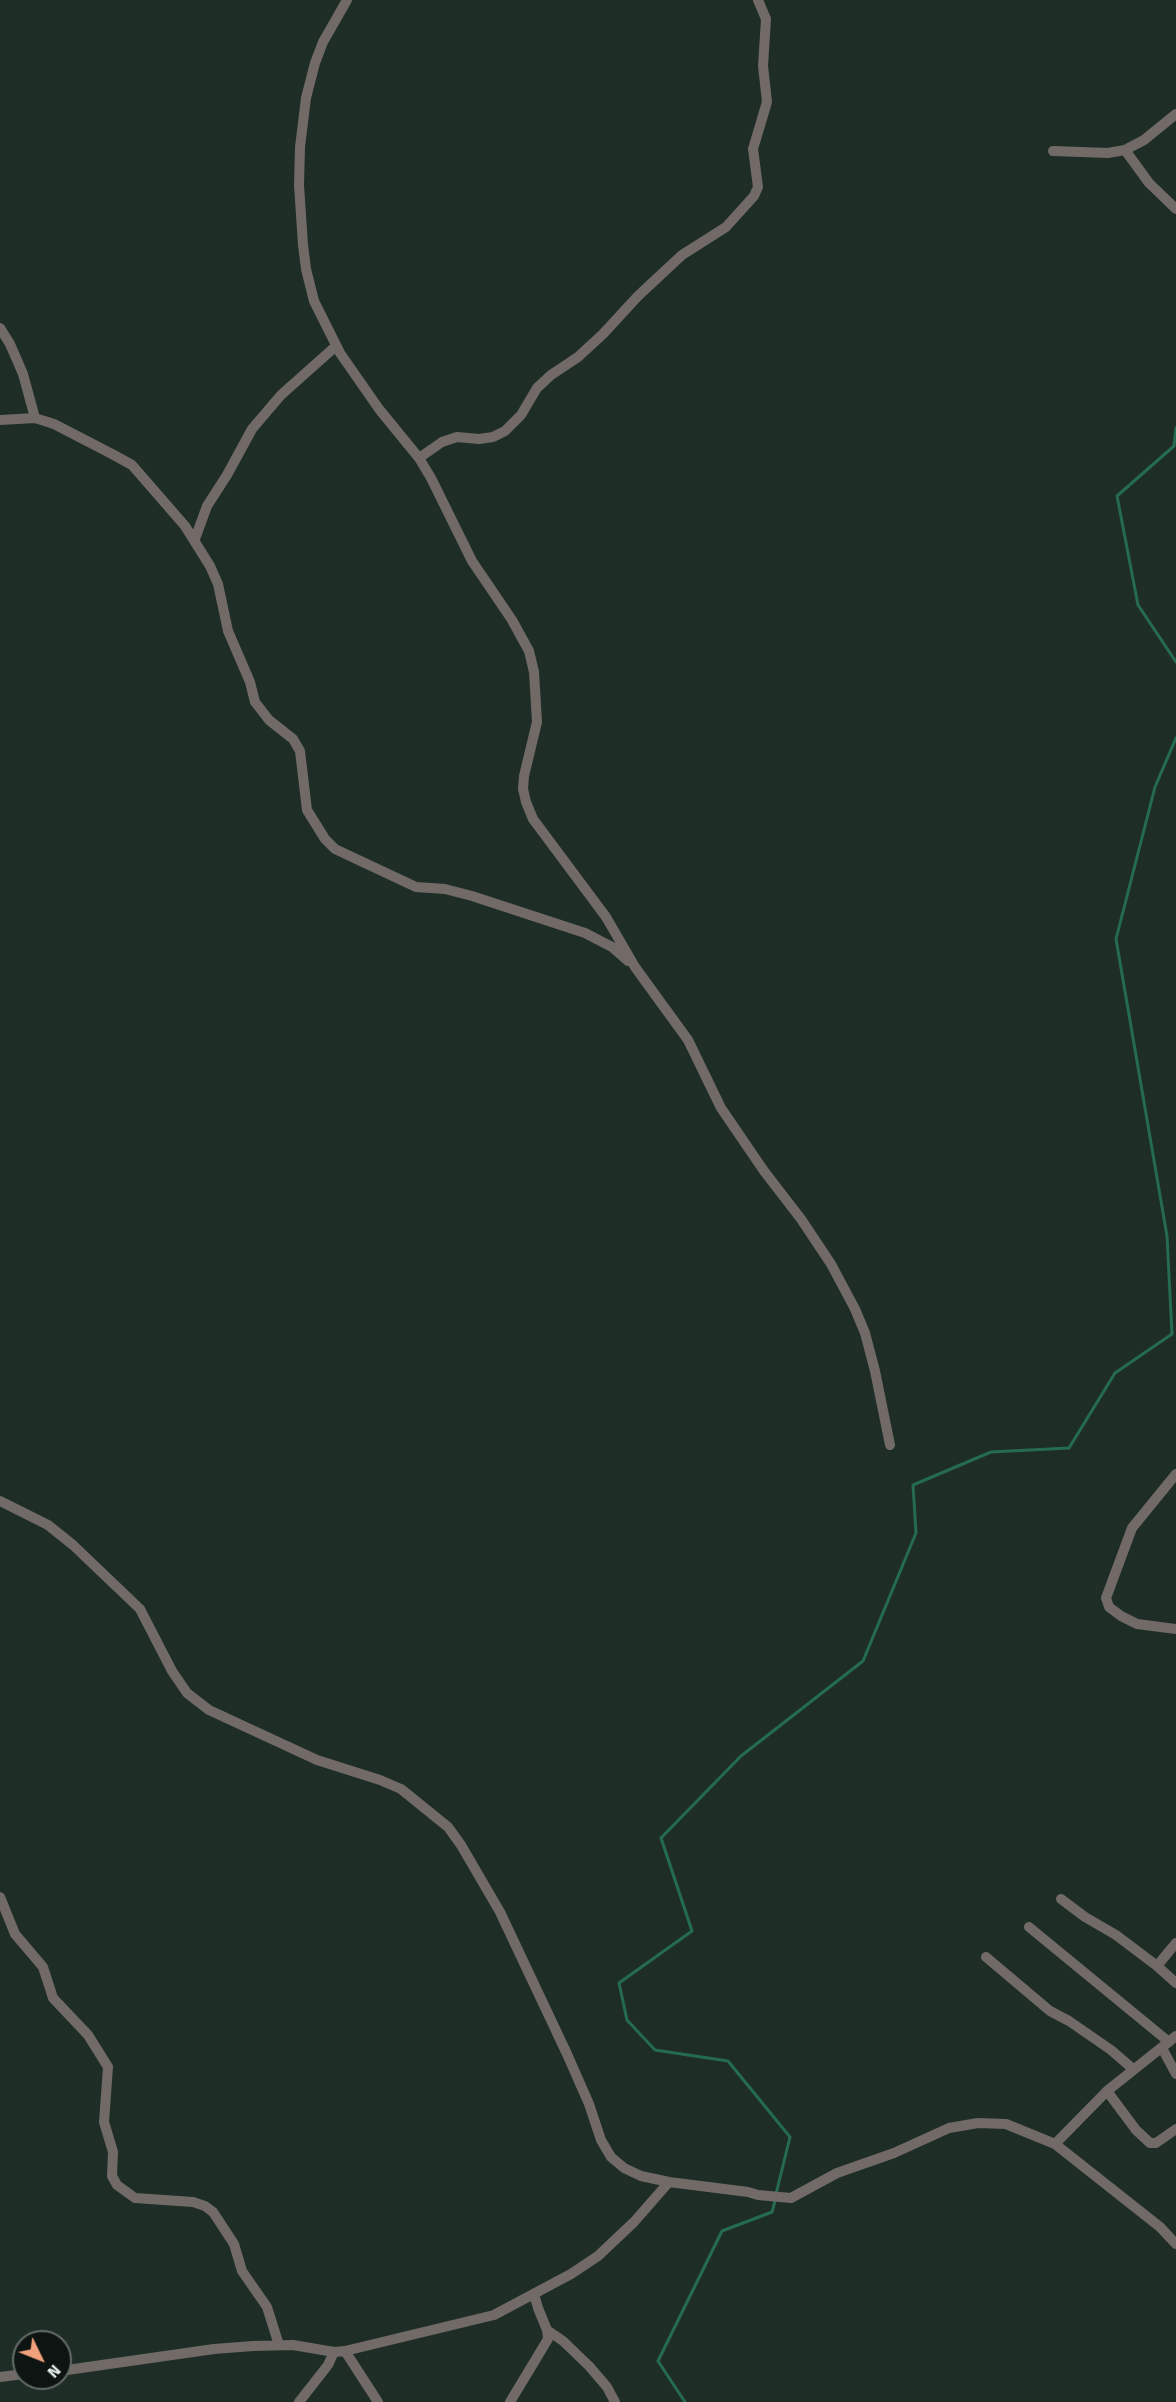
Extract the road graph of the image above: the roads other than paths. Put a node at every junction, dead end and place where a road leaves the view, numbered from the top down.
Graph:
1 (347, 0) edge
2 (759, 0) edge
3 (1176, 114) edge
4 (1125, 150) junction
5 (1053, 152) dead end
6 (1176, 209) edge
7 (0, 328) edge
8 (336, 346) junction
9 (35, 418) junction
10 (0, 420) edge
11 (419, 458) junction
12 (195, 539) junction
13 (635, 967) junction
14 (890, 1445) dead end
15 (1176, 1474) edge
16 (0, 1501) edge
17 (1176, 1629) edge
18 (0, 1897) edge
19 (1061, 1899) dead end
20 (1029, 1926) dead end
21 (1176, 1942) edge
22 (986, 1957) dead end
23 (1157, 1966) junction
24 (1176, 1983) edge
25 (1169, 2042) edge
26 (1133, 2069) junction
27 (1176, 2074) edge
28 (1107, 2091) junction
29 (1176, 2129) edge
30 (1055, 2144) junction
31 (669, 2182) junction
32 (1176, 2244) edge
33 (534, 2294) junction
34 (547, 2330) junction
35 (279, 2345) junction
36 (339, 2352) junction
37 (72, 2370) edge
38 (299, 2402) edge
39 (378, 2402) edge
40 (510, 2402) edge
41 (615, 2402) edge

1 - 8 street
2 - 11 street
3 - 4 street
4 - 5 street
4 - 6 street
7 - 9 street
8 - 11 street
8 - 12 street
9 - 10 street
9 - 12 street
11 - 13 street
12 - 13 street
13 - 14 street
15 - 17 street
16 - 31 street
18 - 35 street
19 - 23 street
20 - 25 street
21 - 23 street
22 - 26 street
23 - 24 street
25 - 26 street
25 - 27 street
26 - 28 street
28 - 29 street
28 - 30 street
30 - 31 street
30 - 32 street
31 - 33 street
33 - 34 street
33 - 36 street
34 - 40 street
34 - 41 street
35 - 36 street
35 - 37 street
36 - 38 street
36 - 39 street

